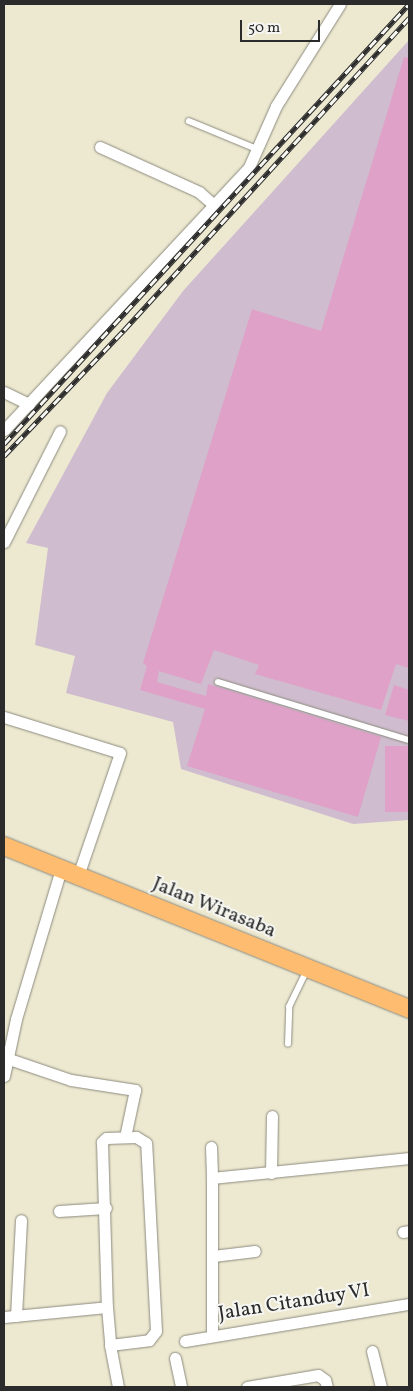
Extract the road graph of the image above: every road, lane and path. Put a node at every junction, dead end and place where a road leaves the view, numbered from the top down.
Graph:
1 (340, 4) edge
2 (189, 121) dead end
3 (100, 148) dead end
4 (257, 149) junction
5 (214, 205) junction
6 (4, 392) edge
7 (29, 404) junction
8 (4, 430) edge
9 (60, 431) dead end
10 (4, 542) edge
11 (218, 682) dead end
12 (4, 717) edge
13 (409, 740) edge
14 (4, 846) edge
15 (61, 869) junction
16 (78, 876) junction
17 (308, 969) junction
18 (409, 1009) edge
19 (288, 1044) dead end
20 (8, 1059) junction
21 (4, 1076) edge
22 (272, 1116) dead end
23 (125, 1137) junction
24 (212, 1147) dead end
25 (409, 1158) edge
26 (271, 1173) junction
27 (212, 1178) junction
28 (106, 1208) junction
29 (59, 1211) dead end
30 (21, 1220) dead end
31 (255, 1250) dead end
32 (213, 1256) junction
33 (409, 1304) edge
34 (107, 1307) junction
35 (10, 1316) edge
36 (212, 1335) junction
37 (185, 1341) dead end
38 (110, 1344) junction
39 (372, 1351) dead end
40 (175, 1358) dead end
41 (118, 1387) edge
42 (182, 1387) edge
43 (255, 1387) edge
44 (327, 1387) edge
45 (381, 1387) edge

1 - 4 street
2 - 4 lane
3 - 5 street
4 - 5 street
5 - 7 street
6 - 7 street
7 - 8 street
9 - 10 street
11 - 13 lane
12 - 16 street
14 - 15 main road, Jalan Wirasaba
15 - 16 main road, Jalan Wirasaba
15 - 20 street
16 - 17 main road, Jalan Wirasaba
17 - 18 main road, Jalan Wirasaba
17 - 19 lane
20 - 21 street
20 - 23 street
22 - 26 street
23 - 28 street
23 - 38 street
24 - 27 street
25 - 26 street
26 - 27 street
27 - 32 street
28 - 29 street
28 - 34 street
30 - 35 street
31 - 32 street
32 - 36 street
33 - 36 street, Jalan Citanduy VI
34 - 35 street
34 - 38 street
36 - 37 street, Jalan Citanduy VI
38 - 41 street
39 - 45 street
40 - 42 street
43 - 44 street

